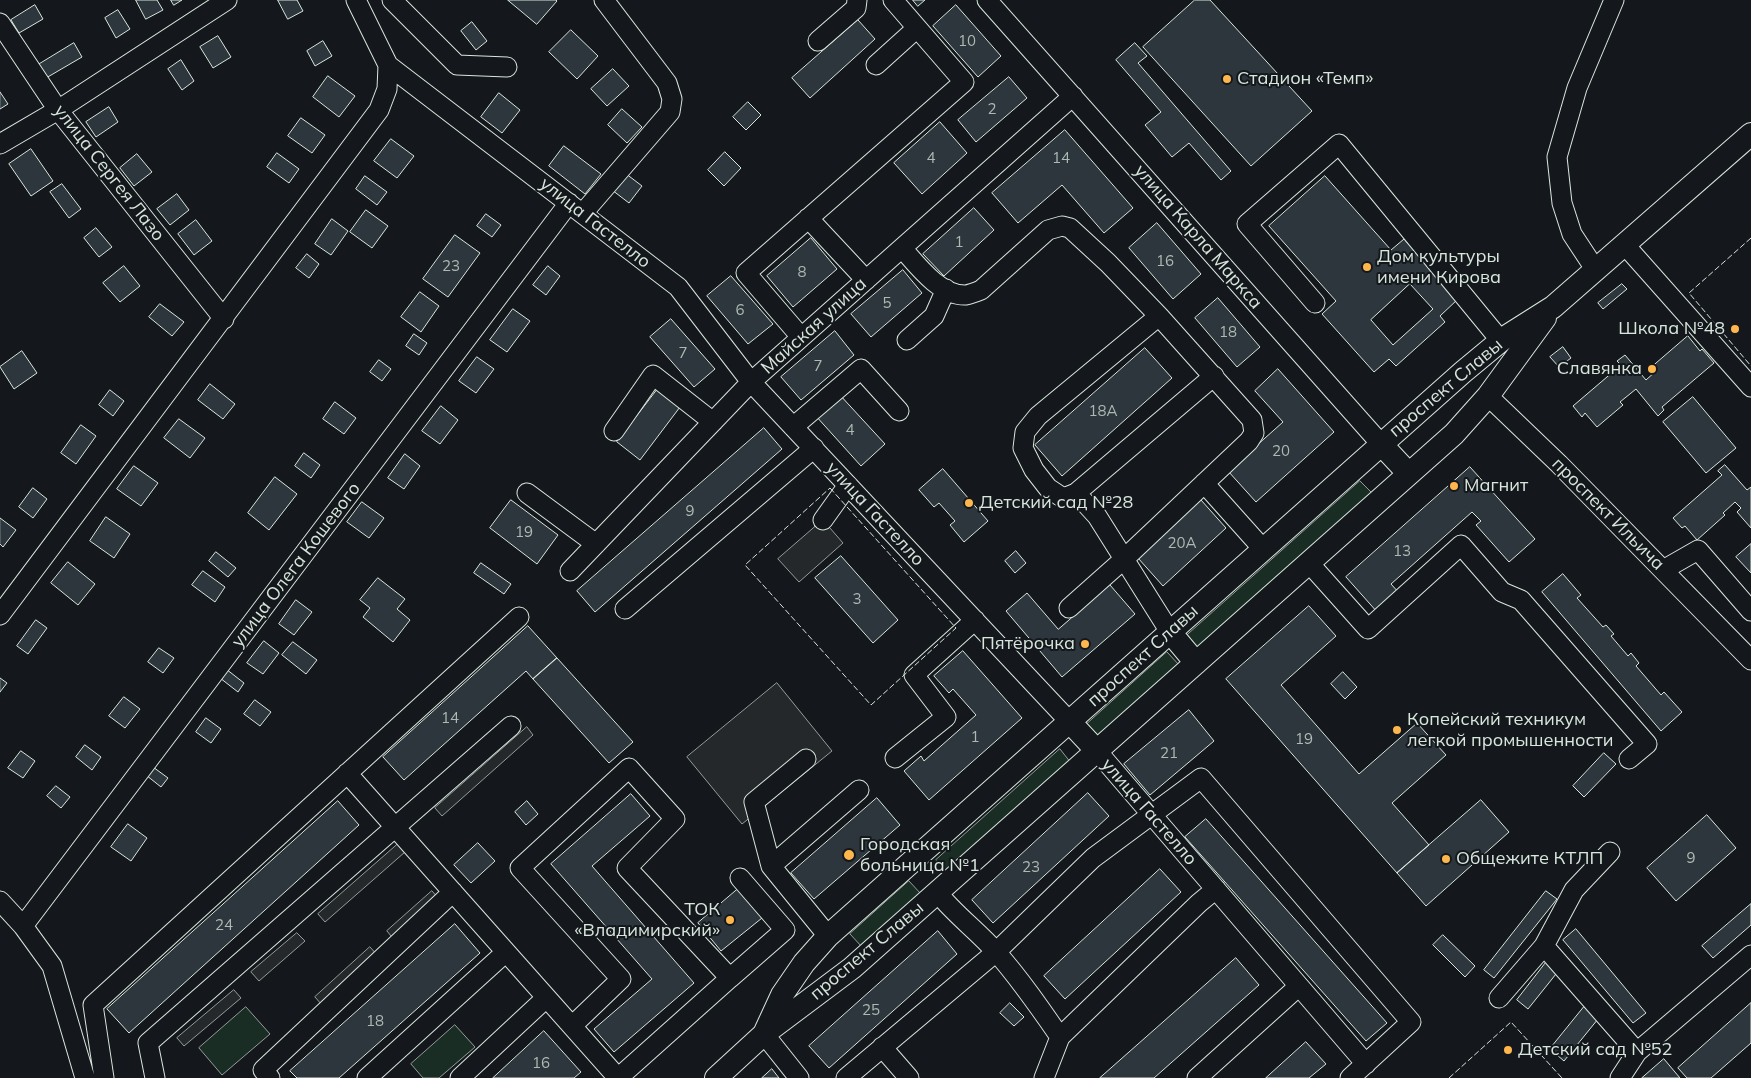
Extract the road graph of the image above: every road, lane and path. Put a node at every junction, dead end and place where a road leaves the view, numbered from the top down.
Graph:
1 (227, 0) edge
2 (356, 0) edge
3 (392, 0) edge
4 (604, 0) edge
5 (857, 0) edge
6 (893, 0) edge
7 (987, 0) edge
8 (1614, 0) edge
9 (0, 23) edge
10 (917, 28) junction
11 (818, 41) dead end
12 (388, 65) junction
13 (876, 65) dead end
14 (507, 67) dead end
15 (1073, 96) junction
16 (58, 110) junction
17 (1751, 134) edge
18 (0, 144) edge
19 (576, 208) junction
20 (808, 218) junction
21 (1624, 244) junction
22 (902, 248) junction
23 (1595, 269) junction
24 (866, 280) junction
25 (946, 289) junction
26 (1315, 303) dead end
27 (1553, 307) junction
28 (1159, 316) junction
29 (224, 319) junction
30 (801, 337) junction
31 (907, 340) dead end
32 (1501, 341) junction
33 (1463, 372) junction
34 (1214, 376) junction
35 (751, 382) junction
36 (1751, 386) edge
37 (1488, 396) junction
38 (899, 411) dead end
39 (713, 422) junction
40 (793, 427) junction
41 (614, 431) dead end
42 (1381, 444) junction
43 (814, 448) junction
44 (1409, 474) junction
45 (1204, 483) junction
46 (848, 485) junction
47 (527, 493) dead end
48 (1076, 494) junction
49 (823, 520) dead end
50 (596, 544) junction
51 (1263, 549) junction
52 (1123, 560) junction
53 (1309, 563) junction
54 (1663, 570) junction
55 (570, 571) dead end
56 (1068, 608) dead end
57 (625, 610) dead end
58 (1751, 611) edge
59 (0, 615) edge
60 (518, 617) dead end
61 (975, 620) junction
62 (1170, 632) junction
63 (1749, 653) edge
64 (1196, 663) junction
65 (1069, 721) junction
66 (511, 726) dead end
67 (1097, 751) junction
68 (895, 758) dead end
69 (1629, 759) dead end
70 (806, 760) dead end
71 (347, 773) junction
72 (859, 790) dead end
73 (1152, 815) junction
74 (395, 827) junction
75 (1610, 852) dead end
76 (771, 866) junction
77 (740, 878) dead end
78 (1216, 889) junction
79 (453, 892) junction
80 (937, 892) junction
81 (0, 901) edge
82 (23, 926) junction
83 (828, 936) junction
84 (1544, 946) junction
85 (506, 952) junction
86 (996, 952) junction
87 (1751, 955) edge
88 (730, 978) junction
89 (1299, 986) junction
90 (551, 994) junction
91 (1500, 998) dead end
92 (572, 1026) junction
93 (764, 1034) junction
94 (1060, 1037) junction
95 (882, 1047) junction
96 (1637, 1052) junction
97 (1366, 1064) junction
98 (611, 1076) edge
99 (85, 1078) edge
100 (104, 1078) edge
101 (155, 1078) edge
102 (270, 1078) edge
103 (367, 1078) edge
104 (460, 1078) edge
105 (716, 1078) edge
106 (799, 1078) edge
107 (846, 1078) edge
108 (909, 1078) edge
109 (1044, 1078) edge
110 (1197, 1078) edge
111 (1350, 1078) edge
112 (1620, 1078) edge

1 - 16 street
2 - 12 street, улица Гастелло
3 - 14 street
4 - 19 street, улица Олега Кошевого
5 - 11 street
6 - 10 street
7 - 15 street, улица Карла Маркса
8 - 23 street
9 - 16 street, улица Сергея Лазо
10 - 13 street
10 - 20 street
12 - 19 street, улица Гастелло
12 - 29 street
15 - 22 street, Майская улица
15 - 42 street, улица Карла Маркса
16 - 18 street
16 - 29 street, улица Сергея Лазо
17 - 21 main road, проспект Славы
19 - 35 street, улица Гастелло
19 - 82 street, улица Олега Кошевого
20 - 24 street
20 - 30 street
21 - 23 main road, проспект Славы
21 - 36 street
22 - 24 street, Майская улица
22 - 25 street
23 - 27 main road, проспект Славы
24 - 30 street, Майская улица
25 - 28 street
25 - 31 street
26 - 32 street
27 - 32 main road, проспект Славы
27 - 37 main road, проспект Славы
28 - 34 street
28 - 48 street
29 - 59 street
30 - 35 street, Майская улица
32 - 33 main road, проспект Славы
33 - 37 main road, проспект Ильича
33 - 42 main road, проспект Славы
34 - 45 street
34 - 48 street
35 - 39 street, Майская улица
35 - 40 street, улица Гастелло
37 - 44 main road, проспект Славы
37 - 54 street, проспект Ильича
38 - 40 street
39 - 41 street
39 - 50 street, Майская улица
40 - 43 street, улица Гастелло
42 - 44 main road, улица Карла Маркса
42 - 51 main road, проспект Славы
43 - 46 street, улица Гастелло
43 - 57 street
44 - 53 main road, проспект Славы
45 - 51 street
45 - 52 street
46 - 49 street
46 - 61 street, улица Гастелло
47 - 50 street
48 - 52 street
50 - 55 street, Майская улица
51 - 62 main road, проспект Славы
52 - 56 street
52 - 62 street
53 - 64 main road, проспект Славы
53 - 69 street
54 - 58 street
54 - 63 street, проспект Ильича
60 - 71 street
61 - 65 street, улица Гастелло
61 - 68 street
62 - 64 main road
62 - 65 main road, проспект Славы
64 - 67 main road, проспект Славы
65 - 67 main road, улица Гастелло
65 - 83 main road, проспект Славы
66 - 74 street
67 - 73 street, улица Гастелло
67 - 80 main road, проспект Славы
70 - 76 street
71 - 74 street
71 - 100 street
72 - 76 street
73 - 78 street, улица Гастелло
73 - 86 street
73 - 97 street
74 - 79 street
74 - 101 street
75 - 84 street
76 - 83 street
77 - 88 street
78 - 89 street, улица Гастелло
78 - 94 street
79 - 85 street
79 - 102 street
80 - 86 street
80 - 93 main road, проспект Славы
81 - 82 street
82 - 99 street
83 - 93 main road, проспект Славы
84 - 91 street
84 - 96 street
85 - 90 street
85 - 103 street
86 - 94 street
86 - 95 street
87 - 96 street
88 - 92 street
88 - 98 street
89 - 97 street, улица Гастелло
89 - 110 street
90 - 92 street
90 - 104 street
92 - 98 street
93 - 105 main road, проспект Славы
93 - 106 street
94 - 109 street
95 - 107 street
95 - 108 street
96 - 112 street
97 - 111 street

